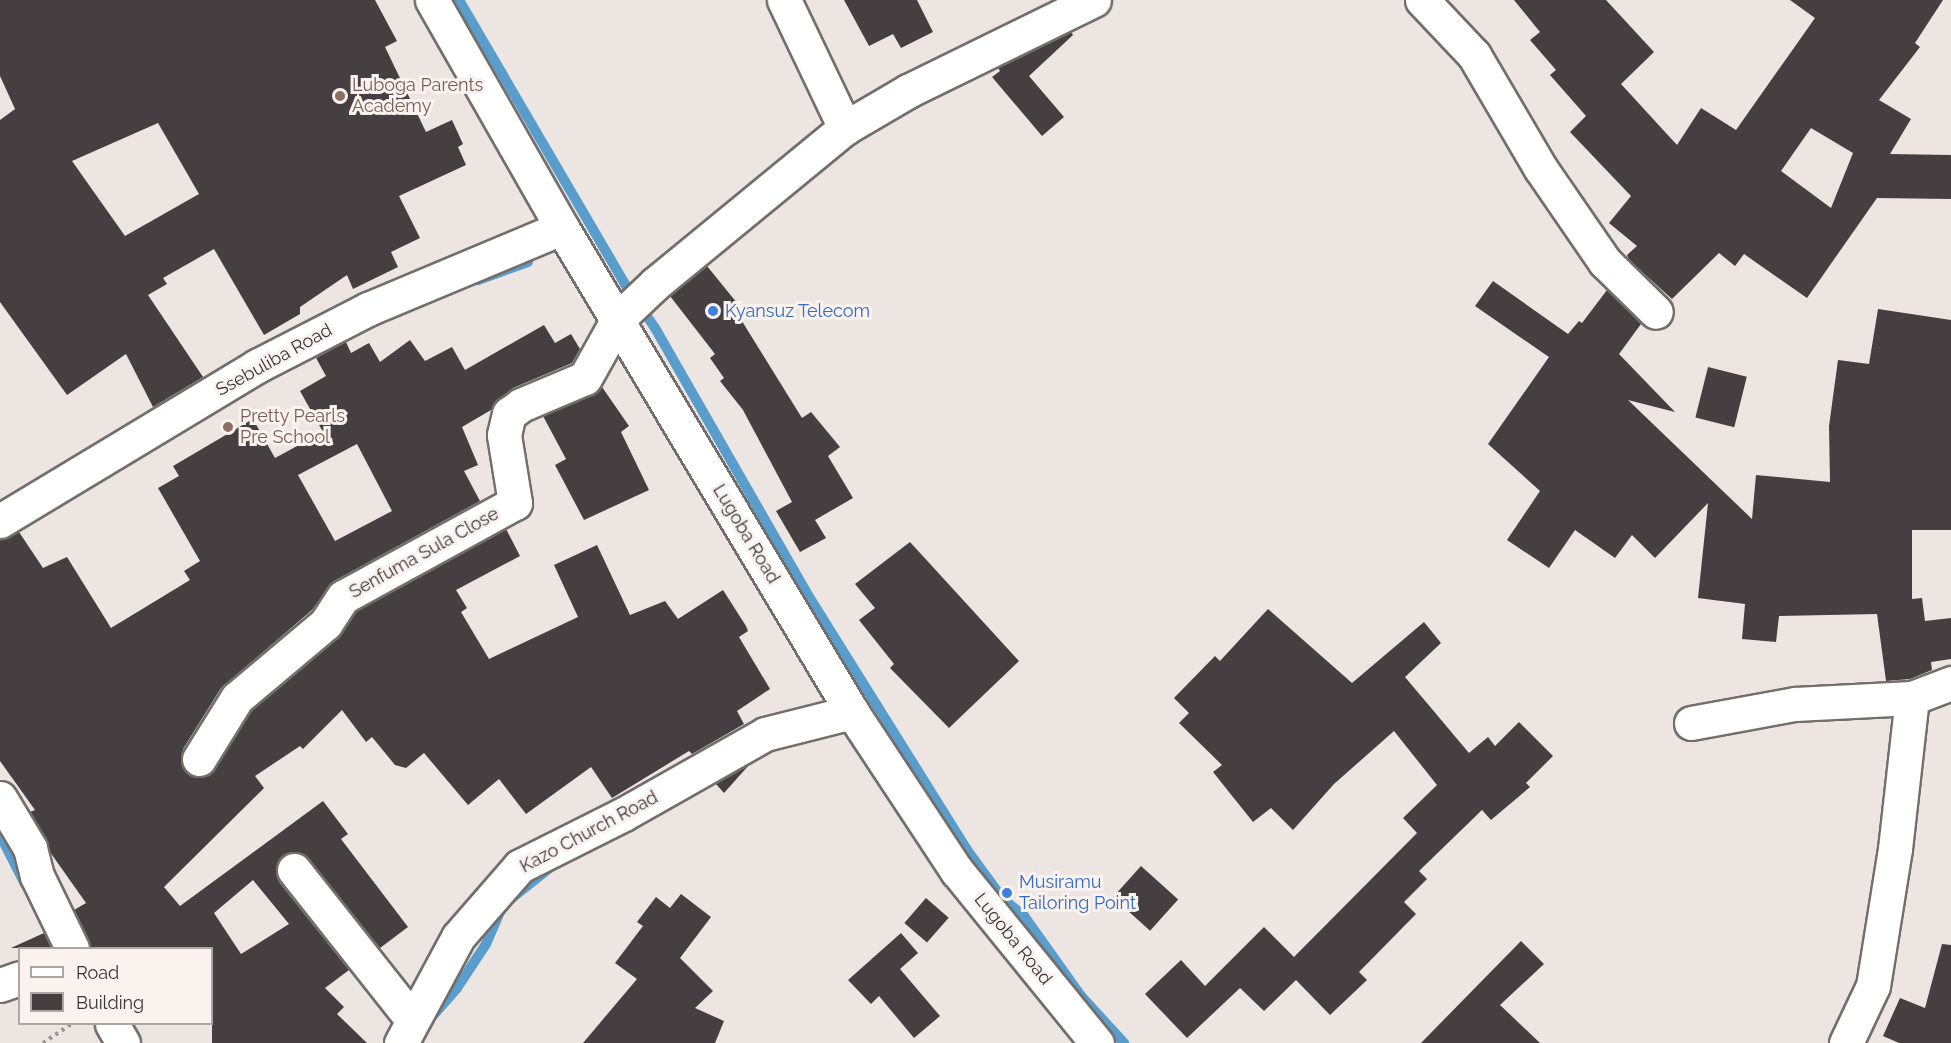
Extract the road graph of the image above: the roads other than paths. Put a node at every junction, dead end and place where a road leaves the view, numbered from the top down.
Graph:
1 (432, 0) edge
2 (784, 0) edge
3 (1094, 0) edge
4 (1422, 0) edge
5 (845, 128) junction
6 (562, 228) junction
7 (1656, 312) dead end
8 (618, 319) junction
9 (0, 521) edge
10 (1951, 683) edge
11 (1912, 698) junction
12 (852, 712) junction
13 (1692, 723) dead end
14 (199, 759) dead end
15 (0, 798) edge
16 (294, 870) dead end
17 (72, 947) edge
18 (18, 979) edge
19 (0, 985) edge
20 (113, 1025) edge
21 (406, 1031) edge
22 (123, 1043) edge
23 (1097, 1043) edge
24 (1846, 1043) edge

1 - 6 street, Lugoba Road
2 - 5 street
3 - 5 street
4 - 7 street
5 - 8 street
6 - 8 street, Lugoba Road
6 - 9 street, Ssebuliba Road
8 - 12 street, Lugoba Road
8 - 14 street, Senfuma Sula Close
10 - 11 street
11 - 13 street
11 - 24 street
12 - 21 street, Kazo Church Road
12 - 23 street, Lugoba Road
15 - 17 street
16 - 21 street
18 - 19 street
20 - 22 street

